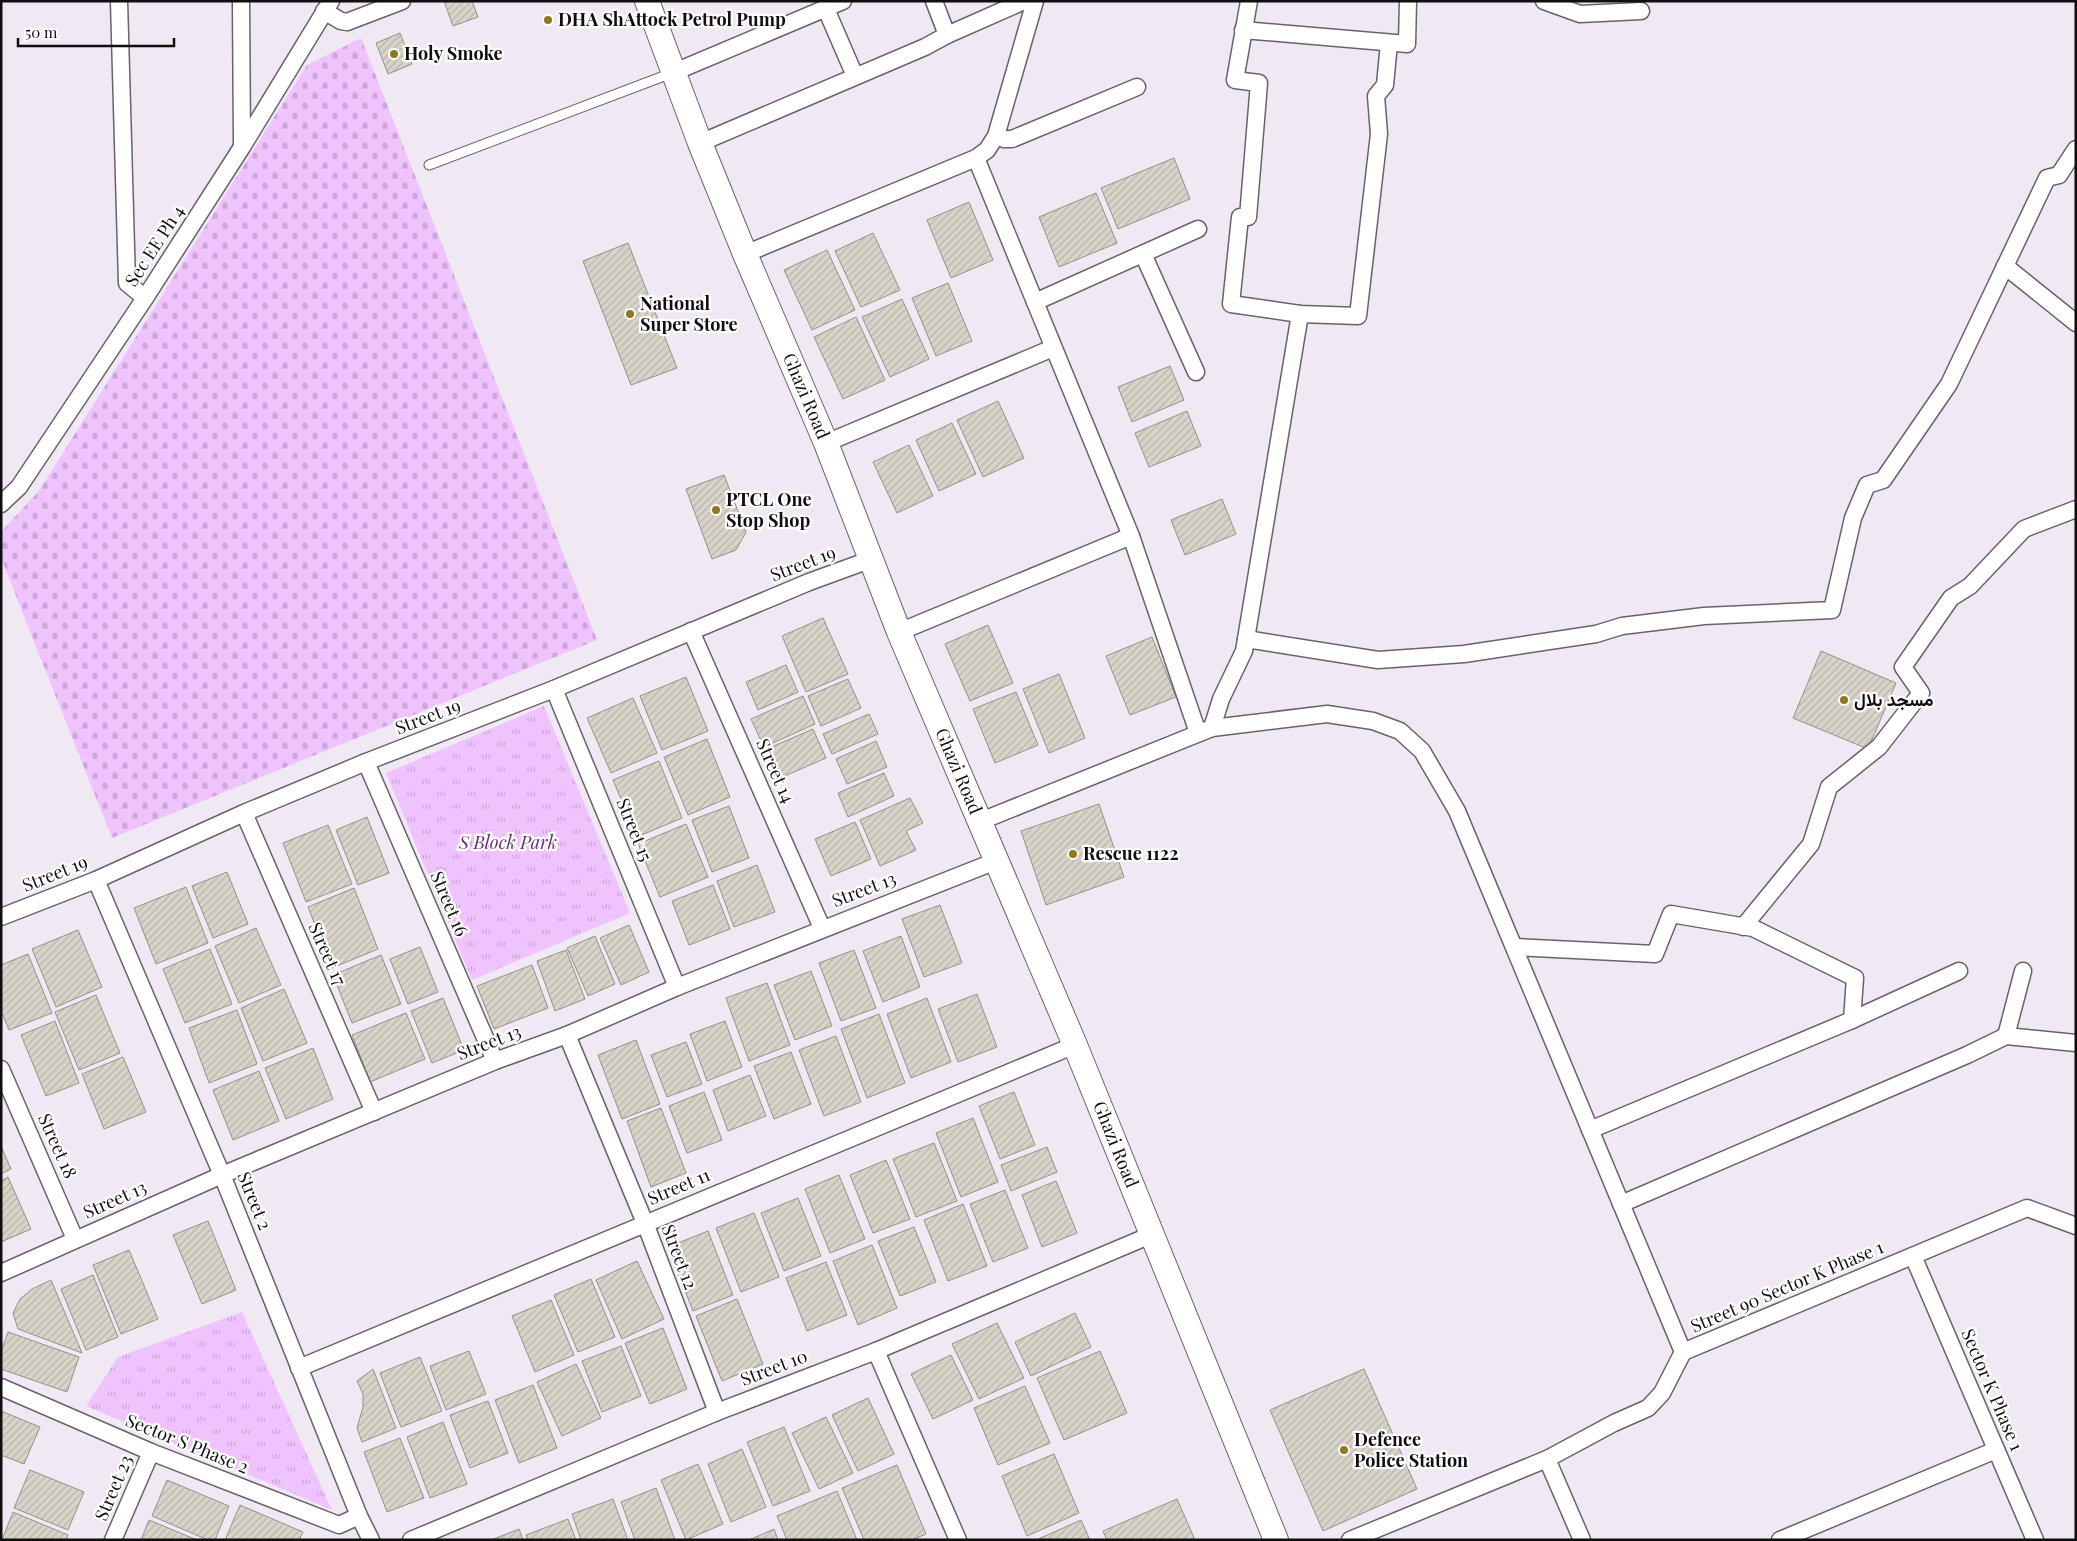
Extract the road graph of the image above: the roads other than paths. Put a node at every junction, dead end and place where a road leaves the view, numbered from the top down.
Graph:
1 (119, 1) edge
2 (241, 1) edge
3 (402, 1) edge
4 (647, 1) edge
5 (843, 1) edge
6 (934, 1) edge
7 (1024, 1) edge
8 (1035, 1) edge
9 (1249, 1) edge
10 (1408, 1) edge
11 (1544, 1) edge
12 (328, 6) edge
13 (826, 8) junction
14 (1641, 11) dead end
15 (1243, 30) junction
16 (947, 35) junction
17 (1389, 43) junction
18 (672, 73) junction
19 (854, 76) junction
20 (1136, 87) dead end
21 (996, 136) junction
22 (700, 143) junction
23 (242, 146) junction
24 (2076, 149) edge
25 (976, 158) junction
26 (429, 165) dead end
27 (1198, 229) dead end
28 (745, 254) junction
29 (1143, 254) junction
30 (2005, 266) junction
31 (145, 298) junction
32 (1035, 302) junction
33 (1300, 314) junction
34 (2076, 323) edge
35 (1053, 348) junction
36 (1196, 372) dead end
37 (826, 444) junction
38 (1, 504) edge
39 (2076, 509) edge
40 (1131, 536) junction
41 (872, 559) junction
42 (691, 631) junction
43 (900, 632) junction
44 (1246, 639) junction
45 (554, 689) junction
46 (1205, 730) junction
47 (366, 762) junction
48 (244, 813) junction
49 (980, 821) junction
50 (996, 861) junction
51 (96, 880) junction
52 (1, 917) edge
53 (1742, 927) junction
54 (822, 928) junction
55 (1514, 947) junction
56 (1960, 971) dead end
57 (2023, 971) dead end
58 (676, 987) junction
59 (1852, 1020) junction
60 (567, 1035) junction
61 (2006, 1036) junction
62 (2076, 1043) edge
63 (1075, 1045) junction
64 (495, 1061) junction
65 (1, 1068) edge
66 (374, 1112) junction
67 (1590, 1130) junction
68 (222, 1175) junction
69 (1621, 1204) junction
70 (645, 1223) junction
71 (2076, 1226) edge
72 (1151, 1235) junction
73 (75, 1239) junction
74 (1913, 1256) junction
75 (1, 1272) edge
76 (876, 1351) junction
77 (1683, 1352) junction
78 (299, 1368) junction
79 (1, 1387) edge
80 (717, 1412) junction
81 (1996, 1450) junction
82 (151, 1452) junction
83 (1547, 1458) junction
84 (359, 1516) junction
85 (336, 1532) edge
86 (113, 1540) edge
87 (371, 1540) edge
88 (411, 1540) edge
89 (958, 1540) edge
90 (1276, 1540) edge
91 (1350, 1540) edge
92 (1582, 1540) edge
93 (1780, 1540) edge
94 (2035, 1540) edge

1 - 31 street
2 - 23 street
3 - 12 street
4 - 18 main road, Ghazi Road
5 - 13 street
6 - 16 street
7 - 16 street
8 - 21 street
9 - 15 street
10 - 17 street
11 - 14 street
12 - 23 street, Sec EE Ph 4
13 - 18 street
13 - 19 street
15 - 17 street
15 - 33 street
16 - 19 street
17 - 33 street
18 - 22 main road, Ghazi Road
18 - 26 lane
19 - 22 street
20 - 21 street
21 - 25 street
22 - 28 main road, Ghazi Road
23 - 31 street, Sec EE Ph 4
24 - 30 street
25 - 28 street
25 - 32 street
27 - 29 street
28 - 37 main road, Ghazi Road
29 - 32 street
29 - 36 street
30 - 34 street
30 - 44 street
31 - 38 street, Sec EE Ph 4
32 - 35 street
33 - 44 street
35 - 37 street
35 - 40 street
37 - 41 main road, Ghazi Road
39 - 53 street
40 - 43 street
40 - 46 street
41 - 42 street, Street 19
41 - 43 main road, Ghazi Road
42 - 45 street, Street 19
42 - 54 street, Street 14
43 - 49 main road, Ghazi Road
44 - 46 street
45 - 47 street, Street 19
45 - 58 street, Street 15
46 - 49 street
46 - 55 street
47 - 48 street, Street 19
47 - 64 street, Street 16
48 - 51 street, Street 19
48 - 66 street, Street 17
49 - 50 main road, Ghazi Road
50 - 54 street, Street 13
50 - 63 main road, Ghazi Road
51 - 52 street, Street 19
51 - 68 street, Street 2
53 - 55 street
53 - 59 street
54 - 58 street, Street 13
55 - 67 street
56 - 59 street
57 - 61 street
58 - 60 street, Street 13
59 - 67 street
60 - 64 street, Street 13
60 - 70 street, Street 12
61 - 62 street
61 - 69 street
63 - 70 street, Street 11
63 - 72 main road, Ghazi Road
64 - 66 street, Street 13
65 - 73 street, Street 18
66 - 68 street, Street 13
67 - 69 street
68 - 73 street, Street 13
68 - 78 street, Street 2
69 - 77 street
70 - 78 street, Street 11
70 - 80 street, Street 12
71 - 74 street, Street 90 Sector K Phase 1
72 - 76 street, Street 10
72 - 90 main road, Ghazi Road
73 - 75 street, Street 13
74 - 77 street, Street 90 Sector K Phase 1
74 - 81 street, Sector K Phase 1
76 - 80 street, Street 10
76 - 89 street
77 - 83 street, Street 90 Sector K Phase 1
78 - 84 street, Street 2
79 - 82 street, Sector S Phase 2
80 - 88 street, Street 10
81 - 93 street
81 - 94 street, Sector K Phase 1
82 - 85 street, Sector S Phase 2
82 - 86 street, Street 23
83 - 91 street, Street 90 Sector K Phase 1
83 - 92 street
84 - 85 street, Sector S Phase 2
84 - 87 street, Street 2

